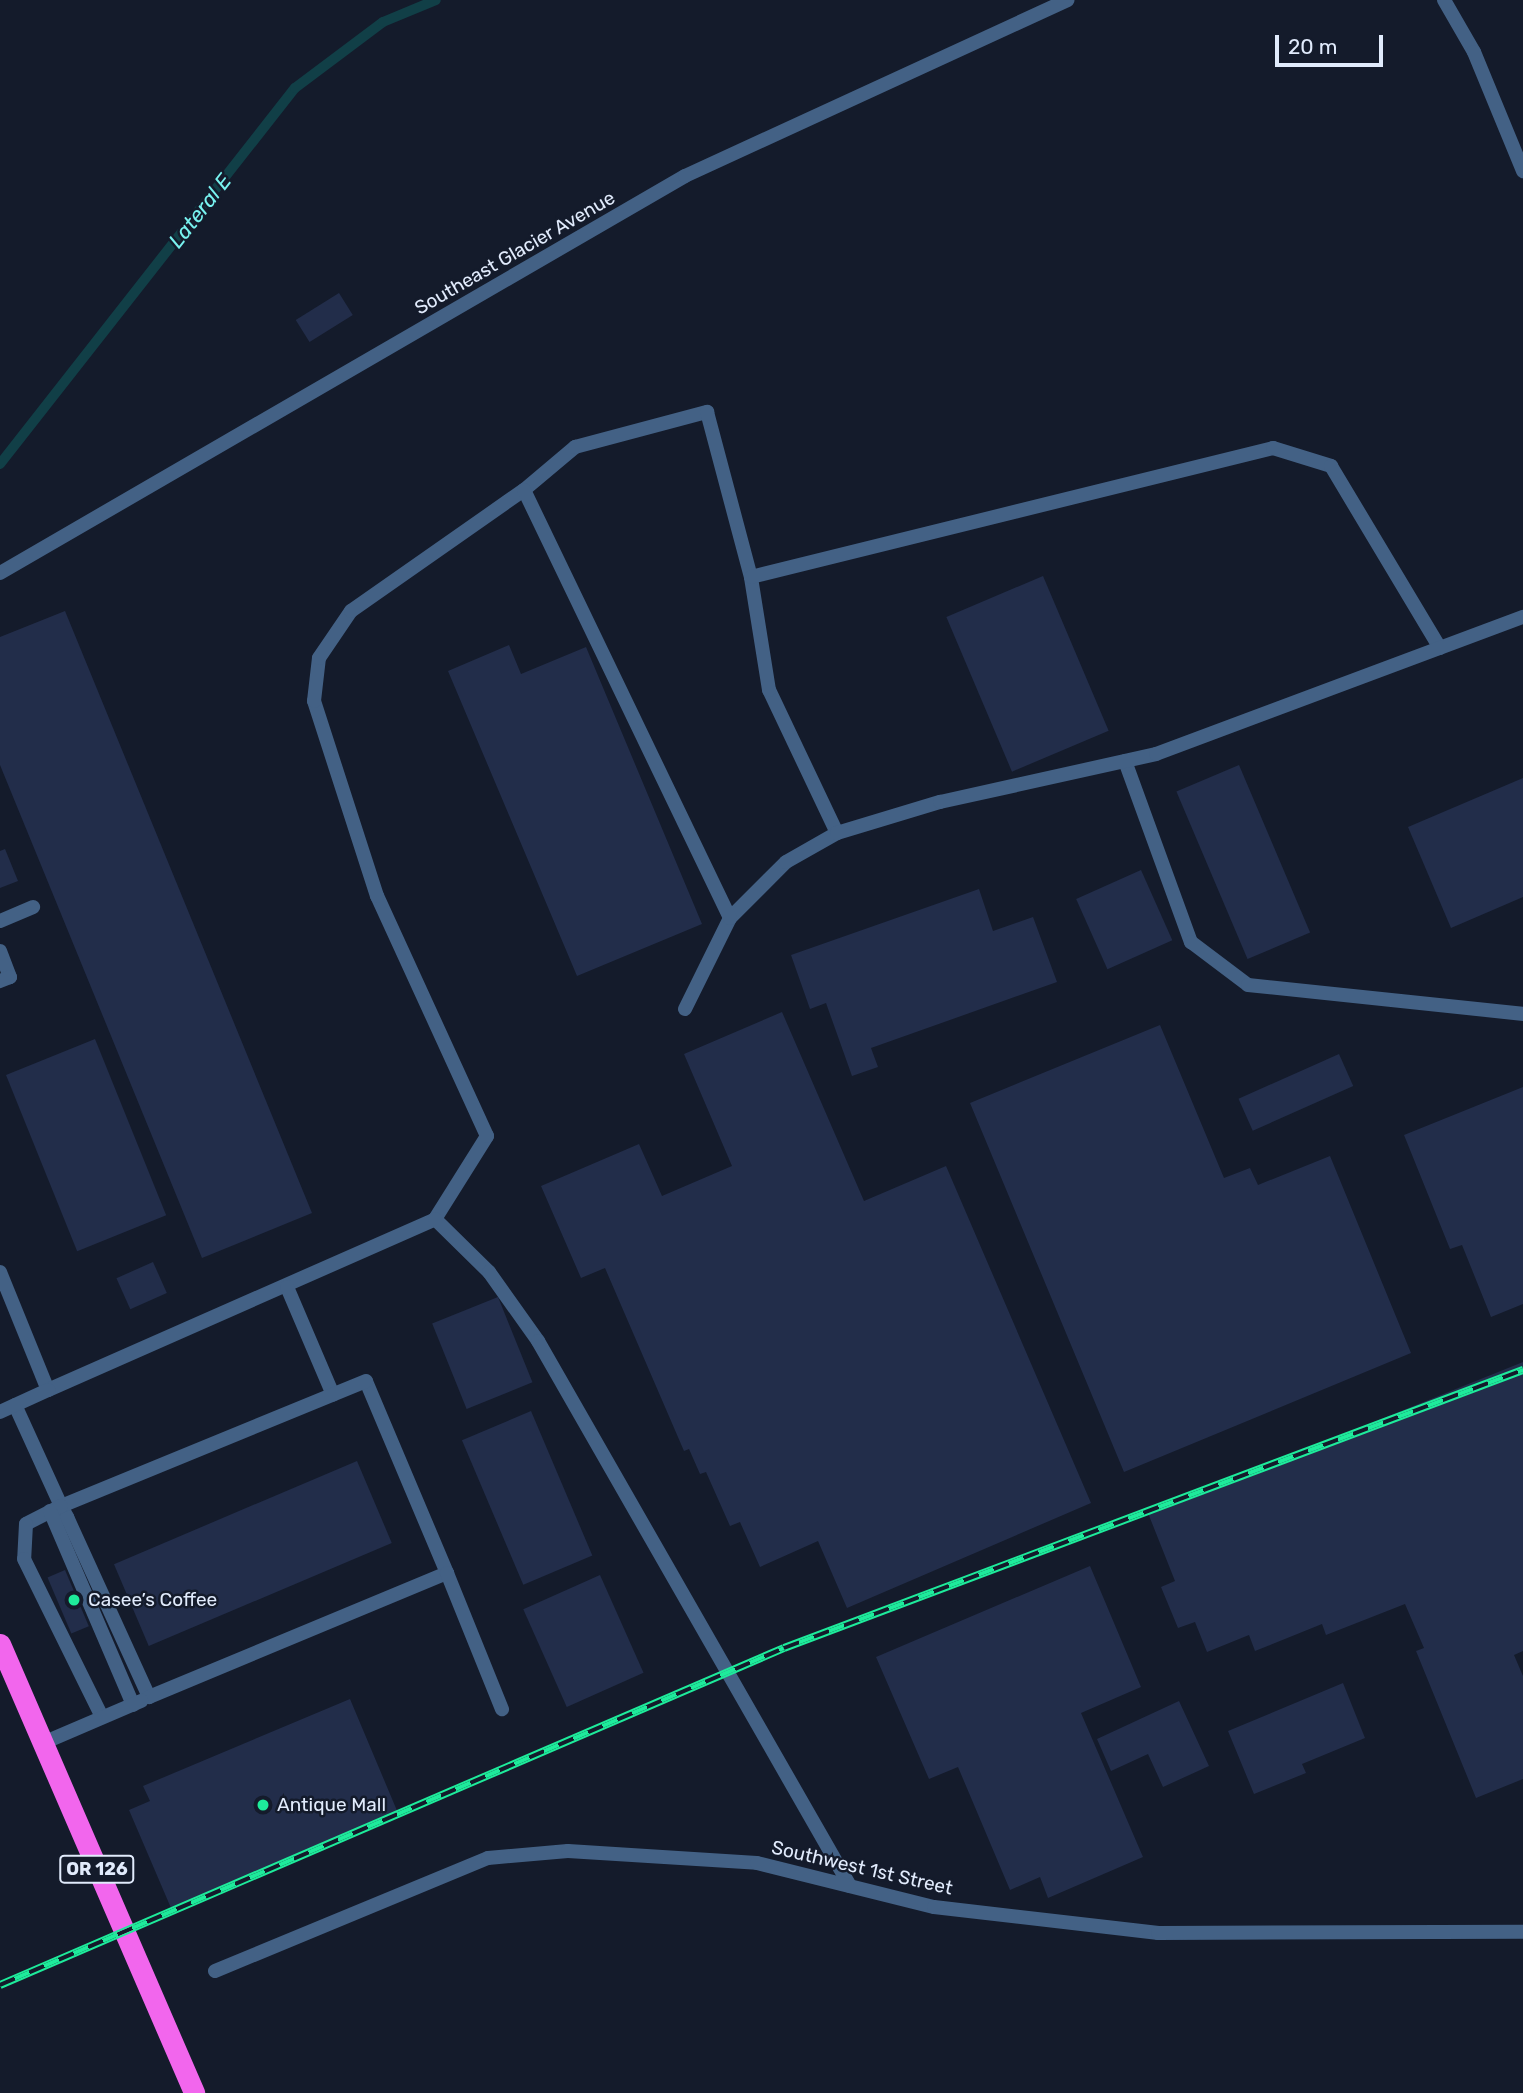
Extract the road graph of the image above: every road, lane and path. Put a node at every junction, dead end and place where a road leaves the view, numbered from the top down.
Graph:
1 (1067, 0) edge
2 (1444, 0) edge
3 (1523, 172) edge
4 (524, 490) junction
5 (0, 573) edge
6 (751, 577) junction
7 (1523, 617) edge
8 (1440, 648) junction
9 (1125, 761) junction
10 (837, 833) junction
11 (33, 907) dead end
12 (730, 918) junction
13 (0, 921) edge
14 (0, 951) edge
15 (0, 981) edge
16 (685, 1009) dead end
17 (1523, 1014) edge
18 (435, 1219) junction
19 (0, 1272) edge
20 (287, 1287) junction
21 (48, 1390) junction
22 (332, 1395) junction
23 (15, 1405) junction
24 (0, 1412) edge
25 (55, 1508) junction
26 (447, 1573) junction
27 (0, 1644) edge
28 (149, 1697) junction
29 (133, 1704) junction
30 (502, 1709) dead end
31 (102, 1717) junction
32 (43, 1743) junction
33 (850, 1886) junction
34 (1523, 1932) edge
35 (215, 1971) dead end
36 (194, 2093) edge

1 - 5 street, Southeast Glacier Avenue
2 - 3 street
4 - 6 street
4 - 12 street
4 - 18 street
6 - 8 street
6 - 10 street
7 - 8 street
8 - 9 street
9 - 10 street
9 - 17 street
10 - 12 street
11 - 13 street
12 - 16 street
14 - 15 street
18 - 20 street
18 - 33 street
19 - 21 street
20 - 21 street
20 - 22 street
21 - 23 street
22 - 25 street
22 - 26 street
23 - 24 street
23 - 25 street
25 - 28 street
25 - 29 street
25 - 31 street
26 - 28 street
26 - 30 street
27 - 32 highway, OR 126
28 - 29 street
29 - 31 street
31 - 32 street
32 - 36 highway, OR 126
33 - 34 street, Southwest 1st Street
33 - 35 street, Southwest 1st Street

